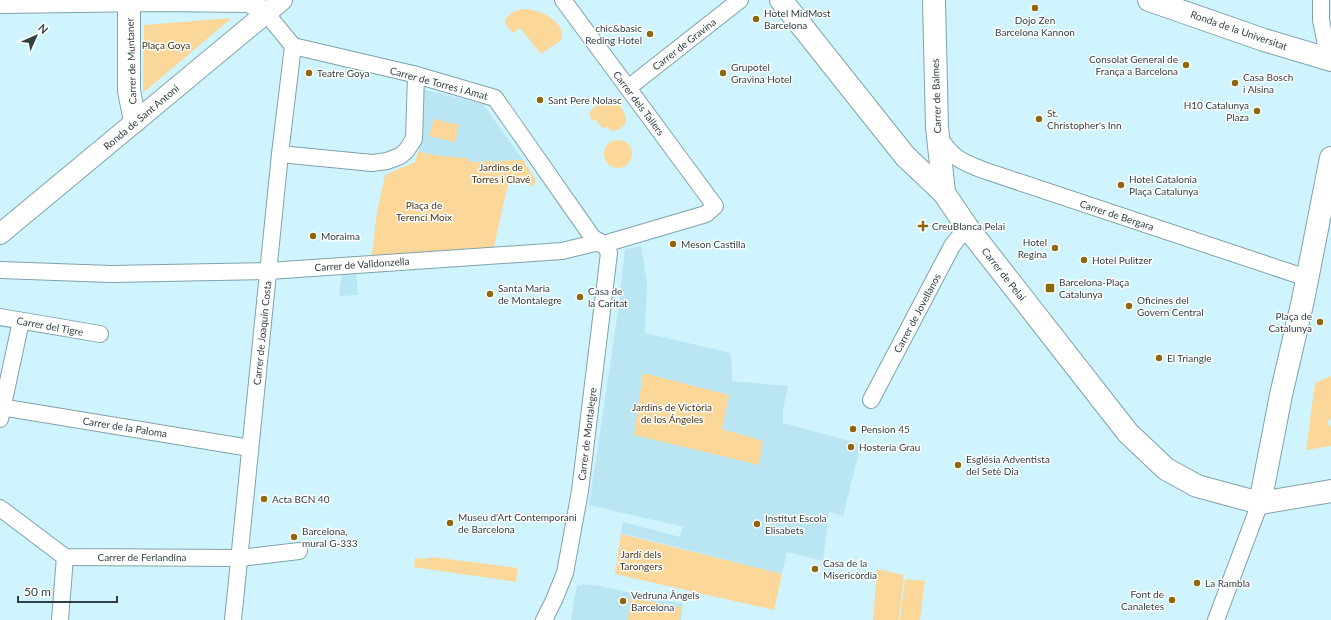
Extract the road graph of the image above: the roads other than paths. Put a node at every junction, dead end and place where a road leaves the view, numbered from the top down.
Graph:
1 (129, 0) edge
2 (282, 0) edge
3 (563, 0) edge
4 (740, 0) edge
5 (781, 0) edge
6 (934, 0) edge
7 (1148, 0) edge
8 (1321, 0) edge
9 (0, 2) edge
10 (266, 13) junction
11 (293, 46) junction
12 (1330, 62) edge
13 (416, 75) junction
14 (628, 88) junction
15 (135, 121) junction
16 (938, 136) junction
17 (280, 154) junction
18 (1331, 158) edge
19 (944, 192) junction
20 (715, 206) joint
21 (967, 228) junction
22 (0, 234) edge
23 (604, 244) junction
24 (0, 270) edge
25 (269, 270) junction
26 (1307, 278) junction
27 (0, 317) edge
28 (21, 321) junction
29 (100, 334) dead end
30 (871, 400) dead end
31 (1, 411) edge
32 (250, 448) junction
33 (1331, 491) edge
34 (1260, 503) junction
35 (0, 508) edge
36 (299, 551) dead end
37 (65, 557) junction
38 (240, 558) junction
39 (60, 620) edge
40 (233, 620) edge
41 (544, 620) edge
42 (1216, 620) edge

1 - 9 street
1 - 10 street
1 - 15 main road, Carrer de Muntaner
2 - 10 street, Ronda de Sant Antoni
3 - 14 street, Carrer dels Tallers
4 - 14 street, Carrer de Gravina
5 - 19 main road, Carrer de Pelai
6 - 16 main road, Carrer de Balmes
7 - 12 main road, Ronda de la Universitat
8 - 12 street
10 - 11 street
10 - 15 street, Ronda de Sant Antoni
11 - 13 street, Carrer de Torres i Amat
11 - 17 street, Carrer de Joaquín Costa
13 - 17 street
13 - 23 street, Carrer de Torres i Amat
14 - 20 street, Carrer dels Tallers
15 - 22 street, Ronda de Sant Antoni
16 - 19 main road, Carrer de Balmes
16 - 26 street, Carrer de Bergara
17 - 25 street, Carrer de Joaquín Costa
18 - 26 main road
19 - 21 main road, Carrer de Pelai
20 - 23 street, Carrer de Valldonzella
21 - 30 street, Carrer de Jovellanos
21 - 34 main road, Carrer de Pelai
23 - 25 street, Carrer de Valldonzella
23 - 41 street, Carrer de Montalegre
24 - 25 street, Carrer de Valldonzella
25 - 32 street, Carrer de Joaquín Costa
26 - 34 main road
27 - 28 street, Carrer del Tigre
28 - 29 street, Carrer del Tigre
28 - 31 street
31 - 32 street, Carrer de la Paloma
32 - 38 street, Carrer de Joaquín Costa
33 - 34 main road
34 - 42 street
35 - 37 street
36 - 38 street, Carrer de Ferlandina
37 - 38 street, Carrer de Ferlandina
37 - 39 street
38 - 40 street, Carrer de Joaquín Costa

